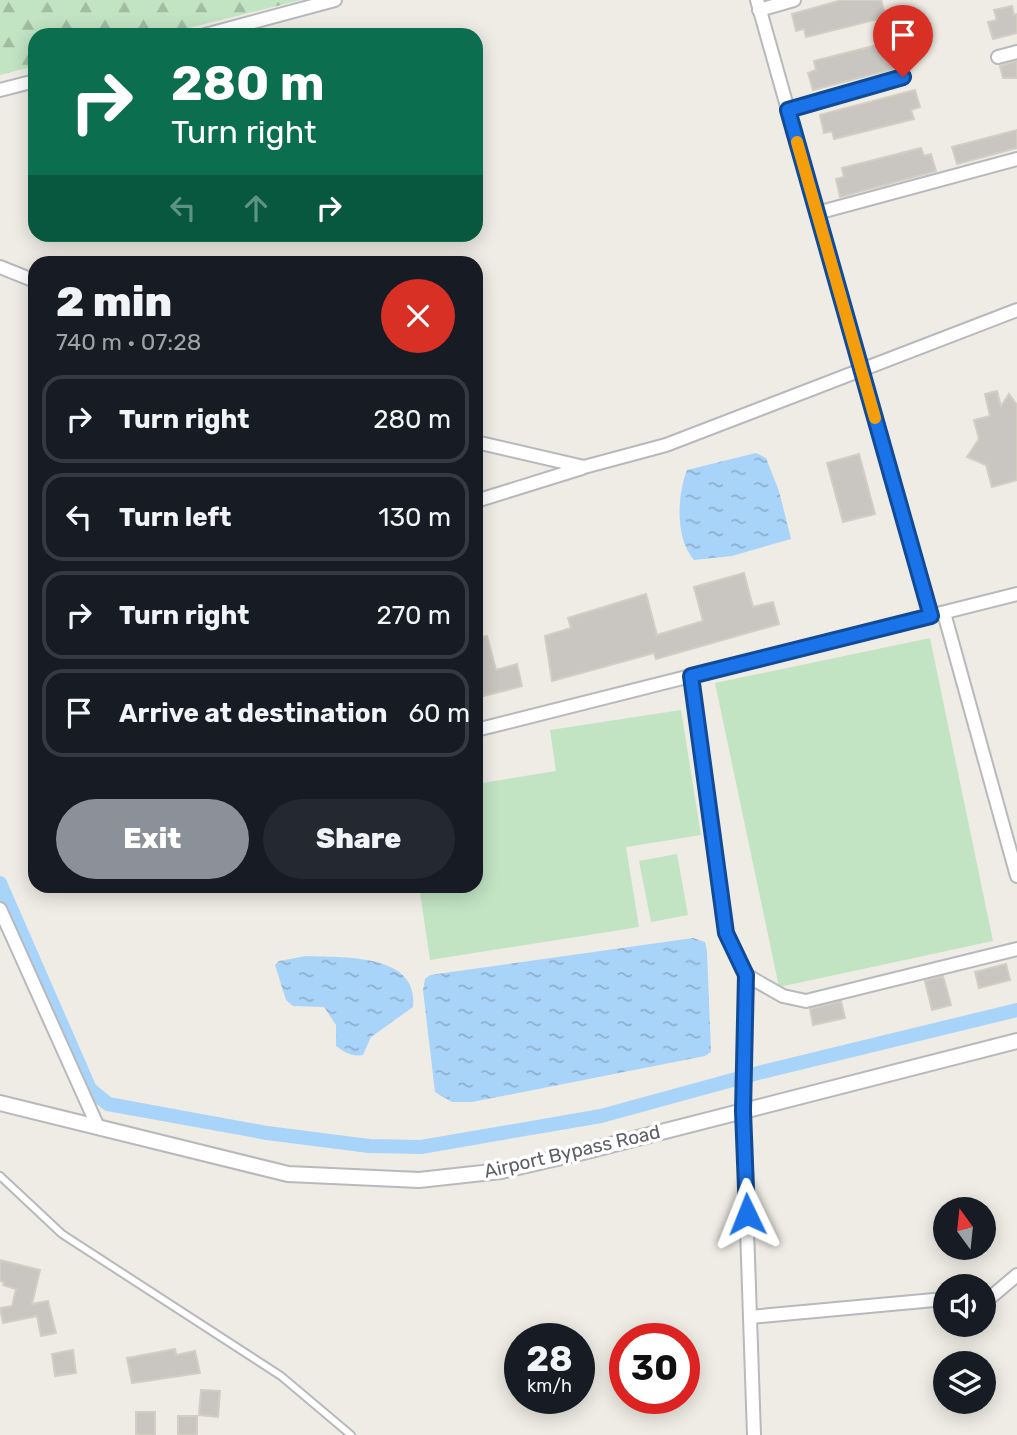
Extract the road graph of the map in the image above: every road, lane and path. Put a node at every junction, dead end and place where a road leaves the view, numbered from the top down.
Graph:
1 (335, 0) edge
2 (794, 0) edge
3 (758, 5) edge
4 (231, 28) edge
5 (1017, 52) edge
6 (998, 57) dead end
7 (903, 77) dead end
8 (28, 83) edge
9 (0, 90) edge
10 (788, 110) junction
11 (1017, 159) edge
12 (817, 213) junction
13 (0, 267) edge
14 (28, 278) edge
15 (1017, 310) edge
16 (861, 369) junction
17 (483, 444) edge
18 (584, 467) junction
19 (483, 499) edge
20 (1017, 594) edge
21 (944, 612) junction
22 (931, 616) junction
23 (691, 676) junction
24 (483, 728) edge
25 (1017, 876) edge
26 (0, 909) edge
27 (1017, 949) edge
28 (746, 975) junction
29 (1017, 1041) edge
30 (0, 1103) edge
31 (743, 1111) junction
32 (98, 1127) junction
33 (0, 1176) edge
34 (1017, 1275) edge
35 (996, 1293) edge
36 (933, 1300) edge
37 (750, 1317) junction
38 (351, 1435) edge
39 (754, 1435) edge

1 - 4 street
2 - 3 street
3 - 10 street
5 - 6 street
7 - 10 street
8 - 9 street
10 - 12 street
11 - 12 street
12 - 16 street
13 - 14 street
15 - 16 street
16 - 18 street
16 - 22 street
17 - 18 street
18 - 19 street
20 - 21 street
21 - 22 street
21 - 25 street
22 - 23 street
23 - 24 street
23 - 28 street
26 - 32 street
27 - 28 street
28 - 31 street
29 - 31 street, Airport Bypass Road
30 - 32 street, Airport Bypass Road
31 - 32 street, Airport Bypass Road
31 - 37 street
33 - 38 lane
34 - 35 street
36 - 37 street
37 - 39 street

